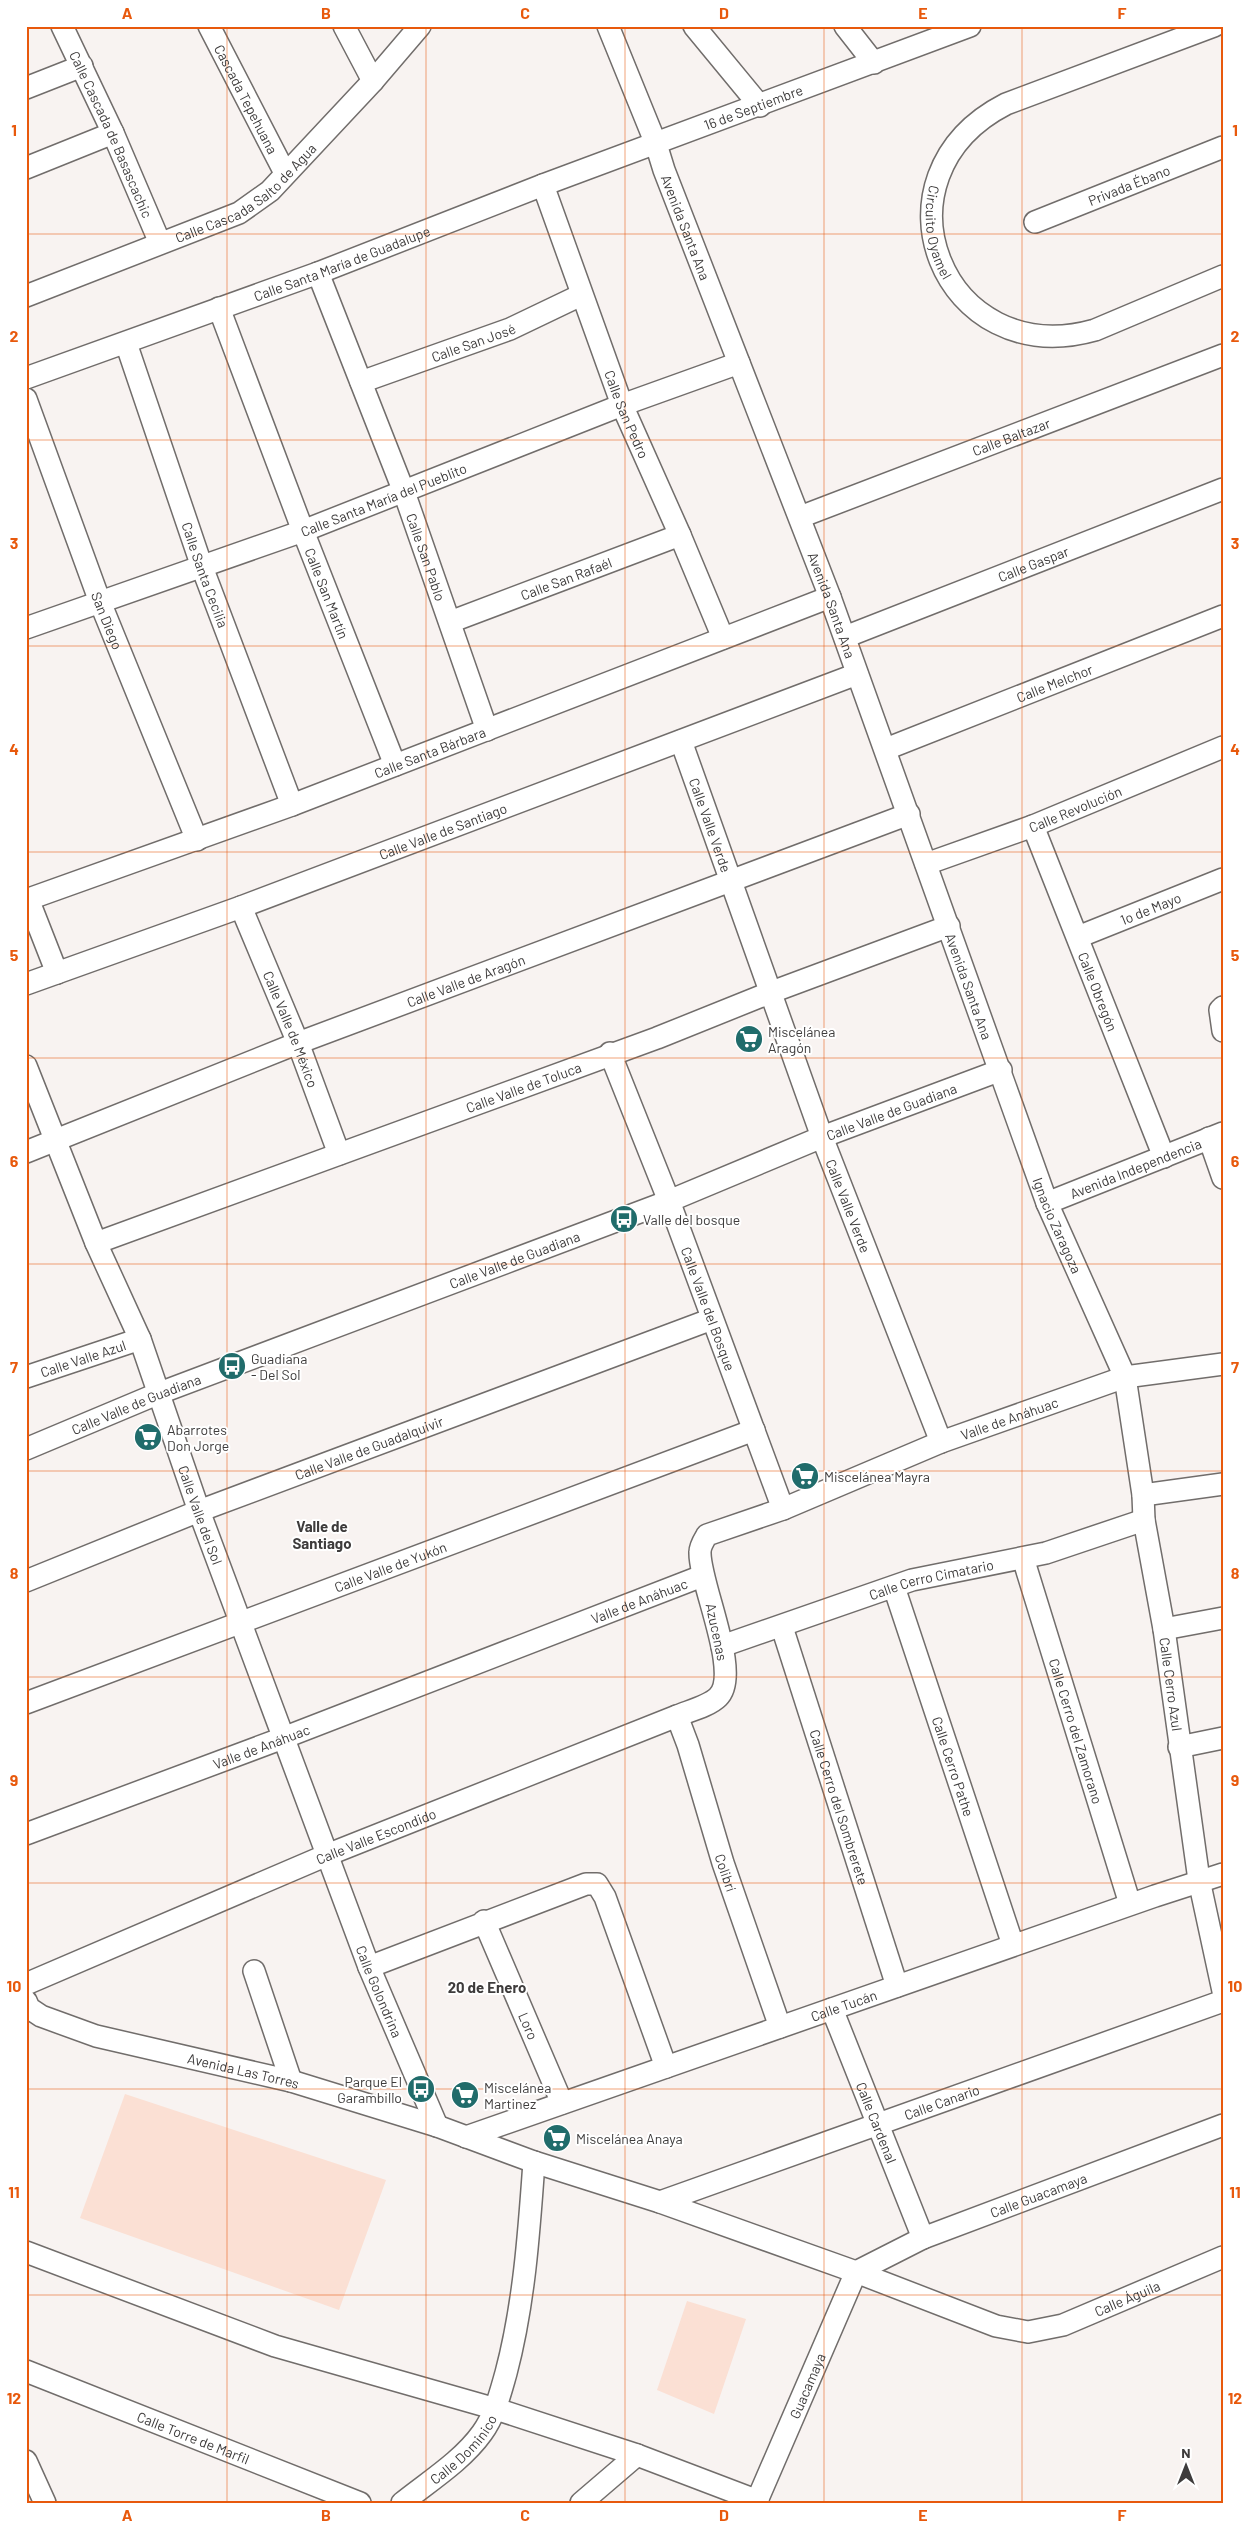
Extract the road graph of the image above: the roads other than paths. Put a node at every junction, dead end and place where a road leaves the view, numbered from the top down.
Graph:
1 (62, 26) edge
2 (209, 26) edge
3 (344, 26) edge
4 (420, 26) edge
5 (608, 26) edge
6 (694, 26) edge
7 (845, 26) edge
8 (970, 26) edge
9 (1214, 26) edge
10 (874, 63) junction
11 (82, 66) junction
12 (373, 81) junction
13 (26, 88) edge
14 (760, 106) junction
15 (113, 133) junction
16 (656, 144) junction
17 (1223, 146) edge
18 (26, 168) edge
19 (286, 173) junction
20 (543, 185) junction
21 (1034, 222) dead end
22 (160, 243) junction
23 (318, 273) junction
24 (1223, 276) edge
25 (26, 296) edge
26 (581, 296) junction
27 (220, 308) junction
28 (126, 343) junction
29 (1223, 355) edge
30 (738, 363) junction
31 (26, 378) edge
32 (361, 382) junction
33 (26, 399) edge
34 (622, 405) junction
35 (1223, 490) edge
36 (404, 492) junction
37 (800, 516) junction
38 (303, 531) junction
39 (680, 535) junction
40 (202, 567) junction
41 (830, 597) junction
42 (100, 602) junction
43 (1223, 616) edge
44 (450, 622) junction
45 (26, 628) edge
46 (723, 638) junction
47 (845, 638) junction
48 (857, 674) junction
49 (486, 730) junction
50 (681, 740) junction
51 (1223, 747) edge
52 (886, 749) junction
53 (395, 765) junction
54 (292, 805) junction
55 (909, 814) junction
56 (1033, 826) junction
57 (197, 840) junction
58 (926, 864) junction
59 (1223, 880) edge
60 (732, 881) junction
61 (27, 899) edge
62 (241, 907) junction
63 (949, 926) junction
64 (1078, 937) junction
65 (57, 973) junction
66 (26, 984) edge
67 (769, 993) junction
68 (1221, 1008) edge
69 (1223, 1031) edge
70 (298, 1042) junction
71 (610, 1053) junction
72 (26, 1066) edge
73 (1001, 1070) junction
74 (1216, 1135) edge
75 (822, 1137) junction
76 (57, 1139) junction
77 (26, 1152) edge
78 (338, 1154) junction
79 (1164, 1157) junction
80 (1223, 1178) edge
81 (669, 1201) junction
82 (1047, 1204) junction
83 (96, 1242) junction
84 (712, 1319) junction
85 (140, 1339) junction
86 (1223, 1364) edge
87 (28, 1373) edge
88 (1125, 1377) junction
89 (157, 1394) junction
90 (754, 1430) junction
91 (941, 1442) junction
92 (26, 1448) edge
93 (1223, 1484) edge
94 (1143, 1495) junction
95 (783, 1509) junction
96 (199, 1511) junction
97 (1144, 1520) junction
98 (1023, 1558) junction
99 (702, 1576) junction
100 (26, 1581) edge
101 (894, 1587) junction
102 (1223, 1618) edge
103 (240, 1623) junction
104 (782, 1627) junction
105 (1164, 1629) junction
106 (722, 1646) junction
107 (724, 1690) joint
108 (26, 1703) edge
109 (677, 1716) junction
110 (283, 1738) junction
111 (1223, 1738) edge
112 (1179, 1747) junction
113 (26, 1834) edge
114 (327, 1855) junction
115 (1223, 1874) edge
116 (1199, 1880) junction
117 (1130, 1904) junction
118 (484, 1921) junction
119 (1013, 1945) junction
120 (369, 1967) junction
121 (254, 1971) dead end
122 (26, 1984) edge
123 (897, 1986) junction
124 (1223, 1991) edge
125 (26, 2001) edge
126 (1223, 2001) edge
127 (832, 2009) junction
128 (780, 2027) junction
129 (666, 2067) junction
130 (291, 2081) junction
131 (562, 2104) junction
132 (880, 2125) junction
133 (1223, 2125) edge
134 (437, 2126) junction
135 (466, 2137) junction
136 (534, 2162) junction
137 (660, 2202) junction
138 (923, 2238) junction
139 (26, 2252) edge
140 (1223, 2256) edge
141 (856, 2272) junction
142 (1028, 2332) joint
143 (26, 2370) edge
144 (496, 2409) junction
145 (637, 2456) junction
146 (26, 2461) edge
147 (757, 2502) edge
148 (45, 2503) edge
149 (360, 2503) edge
150 (402, 2503) edge
151 (581, 2503) edge

1 - 11 street, Calle Cascada de Basascachic
2 - 19 street, Cascada Tepehuana
3 - 12 street
4 - 12 street, Calle Cascada Salto de Agua
5 - 16 street
6 - 14 street
7 - 10 street
8 - 10 street, 16 de Septiembre
9 - 24 street, Circuito Oyamel
10 - 14 street, 16 de Septiembre
11 - 13 street
11 - 15 street, Calle Cascada de Basascachic
12 - 19 street, Calle Cascada Salto de Agua
14 - 16 street, 16 de Septiembre
15 - 18 street
15 - 22 street, Calle Cascada de Basascachic
16 - 20 street, Calle Santa María de Guadalupe
16 - 30 street, Avenida Santa Ana
17 - 21 street, Privada Ébano
19 - 22 street, Calle Cascada Salto de Agua
20 - 23 street, Calle Santa María de Guadalupe
20 - 26 street, Calle San Pedro
22 - 25 street, Calle Cascada Salto de Agua
23 - 27 street, Calle Santa María de Guadalupe
23 - 32 street, Calle San Pablo
26 - 32 street, Calle San José
26 - 34 street, Calle San Pedro
27 - 28 street, Calle Santa María de Guadalupe
27 - 38 street, Calle San Martín
28 - 31 street, Calle Santa María de Guadalupe
28 - 40 street, Calle Santa Cecilia
29 - 37 street, Calle Baltazar
30 - 34 street, Calle Santa María del Pueblito
30 - 37 street, Avenida Santa Ana
32 - 36 street, Calle San Pablo
33 - 42 street, San Diego
34 - 36 street, Calle Santa María del Pueblito
34 - 39 street, Calle San Pedro
35 - 47 street, Calle Gaspar
36 - 38 street, Calle Santa María del Pueblito
36 - 44 street, Calle San Pablo
37 - 41 street, Avenida Santa Ana
38 - 40 street, Calle Santa María del Pueblito
38 - 53 street, Calle San Martín
39 - 44 street, Calle San Rafaél
39 - 46 street, Calle San Pedro
40 - 42 street, Calle Santa María del Pueblito
40 - 54 street, Calle Santa Cecilia
41 - 46 street, Calle Santa Bárbara
41 - 47 street, Avenida Santa Ana
42 - 45 street, Calle Santa María del Pueblito
42 - 57 street, San Diego
43 - 52 street, Calle Melchor
44 - 49 street, Calle San Pablo
46 - 49 street, Calle Santa Bárbara
47 - 48 street, Avenida Santa Ana
48 - 50 street, Calle Valle de Santiago
48 - 52 street, Avenida Santa Ana
49 - 53 street, Calle Santa Bárbara
50 - 60 street, Calle Valle Verde
50 - 62 street, Calle Valle de Santiago
51 - 56 street, Calle Revolución
52 - 55 street, Avenida Santa Ana
53 - 54 street, Calle Santa Bárbara
54 - 57 street, Calle Santa Bárbara
55 - 58 street, Avenida Santa Ana
55 - 60 street, Calle Valle de Aragón
56 - 58 street, Calle Revolución
56 - 64 street, Calle Obregón
57 - 61 street, Calle Santa Bárbara
58 - 63 street, Avenida Santa Ana
59 - 64 street, 1o de Mayo
60 - 67 street, Calle Valle Verde
60 - 70 street, Calle Valle de Aragón
61 - 65 street
62 - 65 street, Calle Valle de Santiago
62 - 70 street, Calle Valle de México
63 - 67 street, Calle Valle de Toluca
63 - 73 street, Avenida Santa Ana
64 - 79 street, Calle Obregón
65 - 66 street, Calle Valle de Santiago
67 - 71 street, Calle Valle de Toluca
67 - 75 street, Calle Valle Verde
68 - 69 street
70 - 76 street, Calle Valle de Aragón
70 - 78 street, Calle Valle de México
71 - 78 street, Calle Valle de Toluca
71 - 81 street, Calle Valle del Bosque
72 - 76 street, Calle Valle del Sol
73 - 75 street, Calle Valle de Guadiana
73 - 82 street, Ignacio Zaragoza
74 - 79 street, Avenida Independencia
74 - 80 street
75 - 81 street, Calle Valle de Guadiana
75 - 91 street, Calle Valle Verde
76 - 77 street, Calle Valle de Aragón
76 - 83 street, Calle Valle del Sol
78 - 83 street, Calle Valle de Toluca
79 - 82 street, Avenida Independencia
81 - 84 street, Calle Valle del Bosque
81 - 89 street, Calle Valle de Guadiana
82 - 88 street, Ignacio Zaragoza
83 - 85 street, Calle Valle del Sol
84 - 90 street, Calle Valle del Bosque
84 - 96 street, Calle Valle de Guadalquivir
85 - 87 street, Calle Valle Azul
85 - 89 street, Calle Valle del Sol
86 - 88 street, Valle de Anáhuac
88 - 91 street, Valle de Anáhuac
88 - 94 street, Calle Cerro Azul
89 - 92 street, Calle Valle de Guadiana
89 - 96 street, Calle Valle del Sol
90 - 95 street, Calle Valle del Bosque
90 - 103 street, Calle Valle de Yukón
91 - 95 street, Valle de Anáhuac
93 - 94 street
94 - 97 street, Calle Cerro Azul
95 - 99 street, Valle de Anáhuac
96 - 100 street, Calle Valle de Guadalquivir
96 - 103 street, Calle Valle del Sol
97 - 98 street, Calle Cerro Cimatario
97 - 105 street, Calle Cerro Azul
98 - 101 street, Calle Cerro Cimatario
98 - 117 street, Calle Cerro del Zamorano
99 - 106 street, Azucenas
99 - 110 street, Valle de Anáhuac
101 - 104 street, Calle Cerro Cimatario
101 - 119 street, Calle Cerro Pathe
102 - 105 street
103 - 108 street, Calle Valle de Yukón
103 - 110 street, Calle Valle del Sol
104 - 106 street, Calle Cerro Cimatario
104 - 123 street, Calle Cerro del Sombrerete
105 - 112 street, Calle Cerro Azul
106 - 107 street, Azucenas
107 - 109 street, Calle Valle Escondido
109 - 114 street, Calle Valle Escondido
109 - 128 street, Colibrí
110 - 113 street, Valle de Anáhuac
110 - 114 street, Calle Valle del Sol
111 - 112 street
112 - 116 street, Calle Cerro Azul
114 - 120 street, Calle Golondrina
114 - 122 street, Calle Valle Escondido
115 - 116 street, Calle Tucán
116 - 117 street, Calle Tucán
116 - 124 street, Calle Cerro Azul
117 - 119 street, Calle Tucán
118 - 120 street
118 - 129 street
118 - 131 street, Loro
119 - 123 street, Calle Tucán
120 - 134 street, Calle Golondrina
121 - 130 street
123 - 127 street, Calle Tucán
125 - 130 street, Avenida Las Torres
126 - 132 street, Calle Canario
127 - 128 street, Calle Tucán
127 - 132 street, Calle Cardenal
128 - 129 street, Calle Tucán
129 - 131 street, Calle Tucán
130 - 134 street, Avenida Las Torres
131 - 135 street, Calle Tucán
132 - 137 street, Calle Canario
132 - 138 street, Calle Cardenal
133 - 138 street, Calle Guacamaya
134 - 135 street, Avenida Las Torres
135 - 136 street, Avenida Las Torres
136 - 137 street, Avenida Las Torres
136 - 144 street, Calle Dominico
137 - 141 street, Avenida Las Torres
138 - 141 street, Calle Guacamaya
139 - 144 street
140 - 142 street, Calle Águila
141 - 142 street, Avenida Las Torres
141 - 147 street, Guacamaya
143 - 149 street, Calle Torre de Marfil
144 - 145 street
144 - 150 street, Calle Dominico
145 - 147 street
145 - 151 street
146 - 148 street

